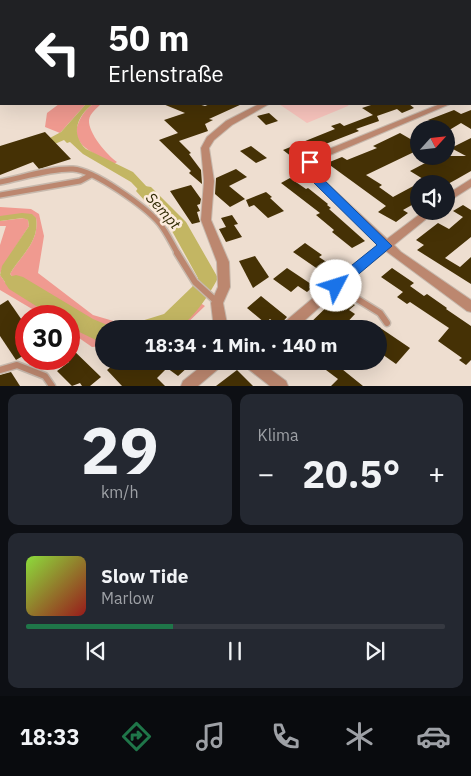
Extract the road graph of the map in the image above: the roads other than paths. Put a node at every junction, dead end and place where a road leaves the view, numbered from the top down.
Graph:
1 (263, 105) edge
2 (444, 105) edge
3 (91, 175) junction
4 (0, 182) edge
5 (471, 182) edge
6 (462, 189) junction
7 (455, 194) edge
8 (0, 195) edge
9 (471, 196) edge
10 (419, 220) edge
11 (385, 246) junction
12 (336, 286) junction
13 (217, 303) junction
14 (471, 307) edge
15 (219, 320) edge
16 (296, 320) edge
17 (385, 320) edge
18 (0, 370) edge
19 (207, 370) edge
20 (260, 370) edge
21 (52, 386) edge
22 (188, 386) edge
23 (281, 386) edge

1 - 13 street
2 - 11 street
3 - 4 lane
3 - 8 lane
3 - 13 lane
5 - 6 street
6 - 7 street
6 - 9 street
10 - 11 street
11 - 12 street
11 - 14 street
12 - 16 street
12 - 17 lane
13 - 15 street
18 - 21 lane
19 - 22 street
20 - 23 street

